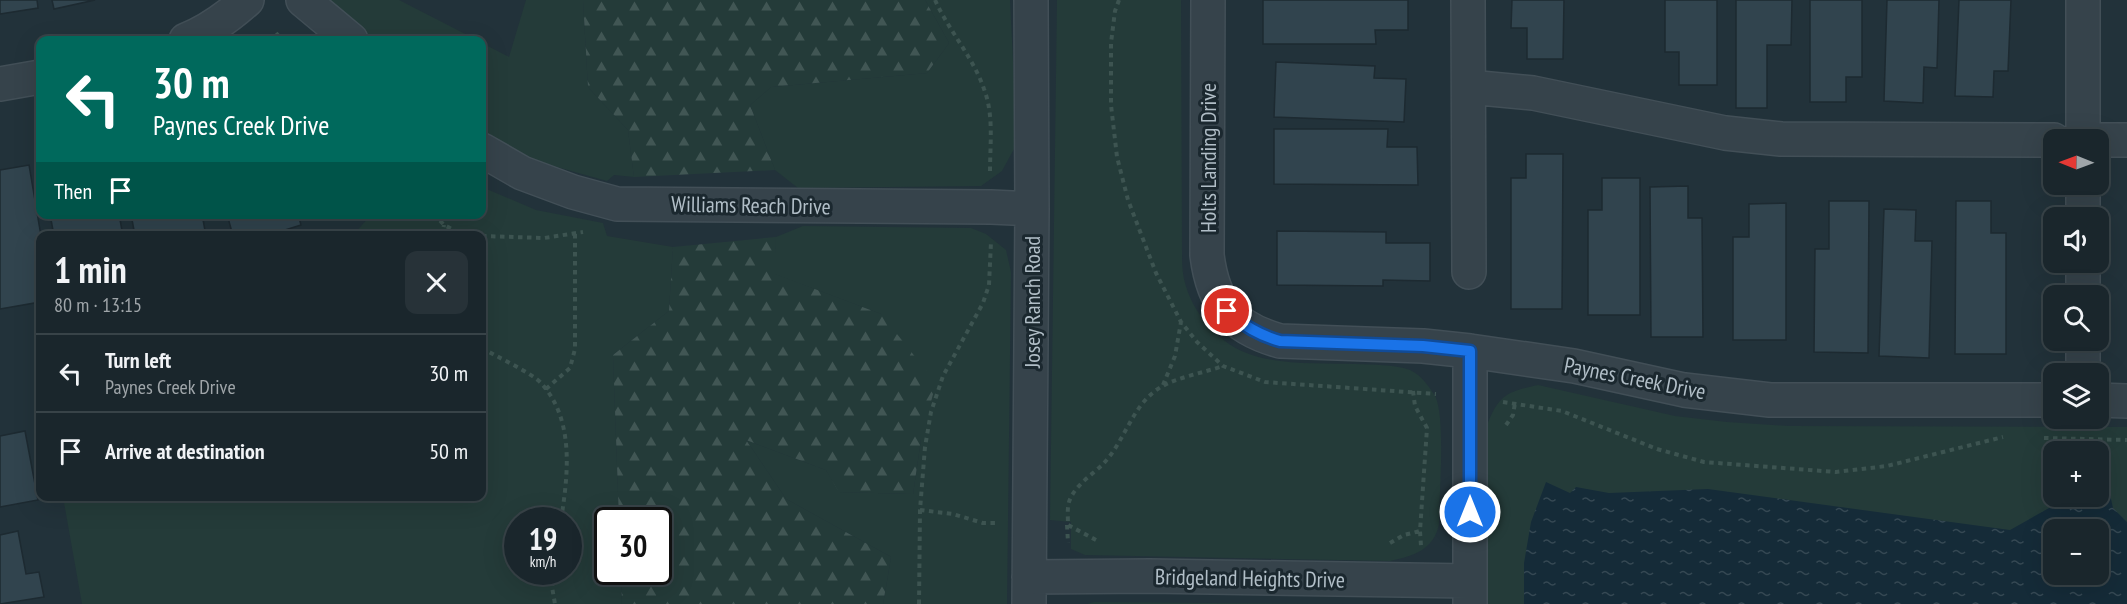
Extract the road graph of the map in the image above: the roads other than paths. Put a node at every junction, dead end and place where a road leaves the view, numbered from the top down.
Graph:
1 (248, 0) edge
2 (303, 0) edge
3 (1031, 0) edge
4 (1208, 0) edge
5 (1468, 0) edge
6 (2083, 0) edge
7 (198, 36) edge
8 (346, 36) edge
9 (36, 78) edge
10 (0, 84) edge
11 (1468, 87) junction
12 (2082, 129) edge
13 (2043, 140) edge
14 (2109, 140) edge
15 (2127, 140) edge
16 (486, 152) edge
17 (1032, 209) junction
18 (1469, 272) dead end
19 (1227, 311) joint
20 (1470, 351) junction
21 (2043, 400) edge
22 (2109, 400) edge
23 (2127, 400) edge
24 (1029, 591) edge
25 (1470, 592) edge

1 - 7 street
2 - 8 street
3 - 17 street, Josey Ranch Road
4 - 19 street, Holts Landing Drive
5 - 11 street
6 - 12 street
9 - 10 street
11 - 13 street
11 - 18 street
14 - 15 street
16 - 17 street, Williams Reach Drive
17 - 24 street, Josey Ranch Road
19 - 20 street, Paynes Creek Drive
20 - 21 street, Paynes Creek Drive
20 - 25 street
22 - 23 street
24 - 25 street, Bridgeland Heights Drive

